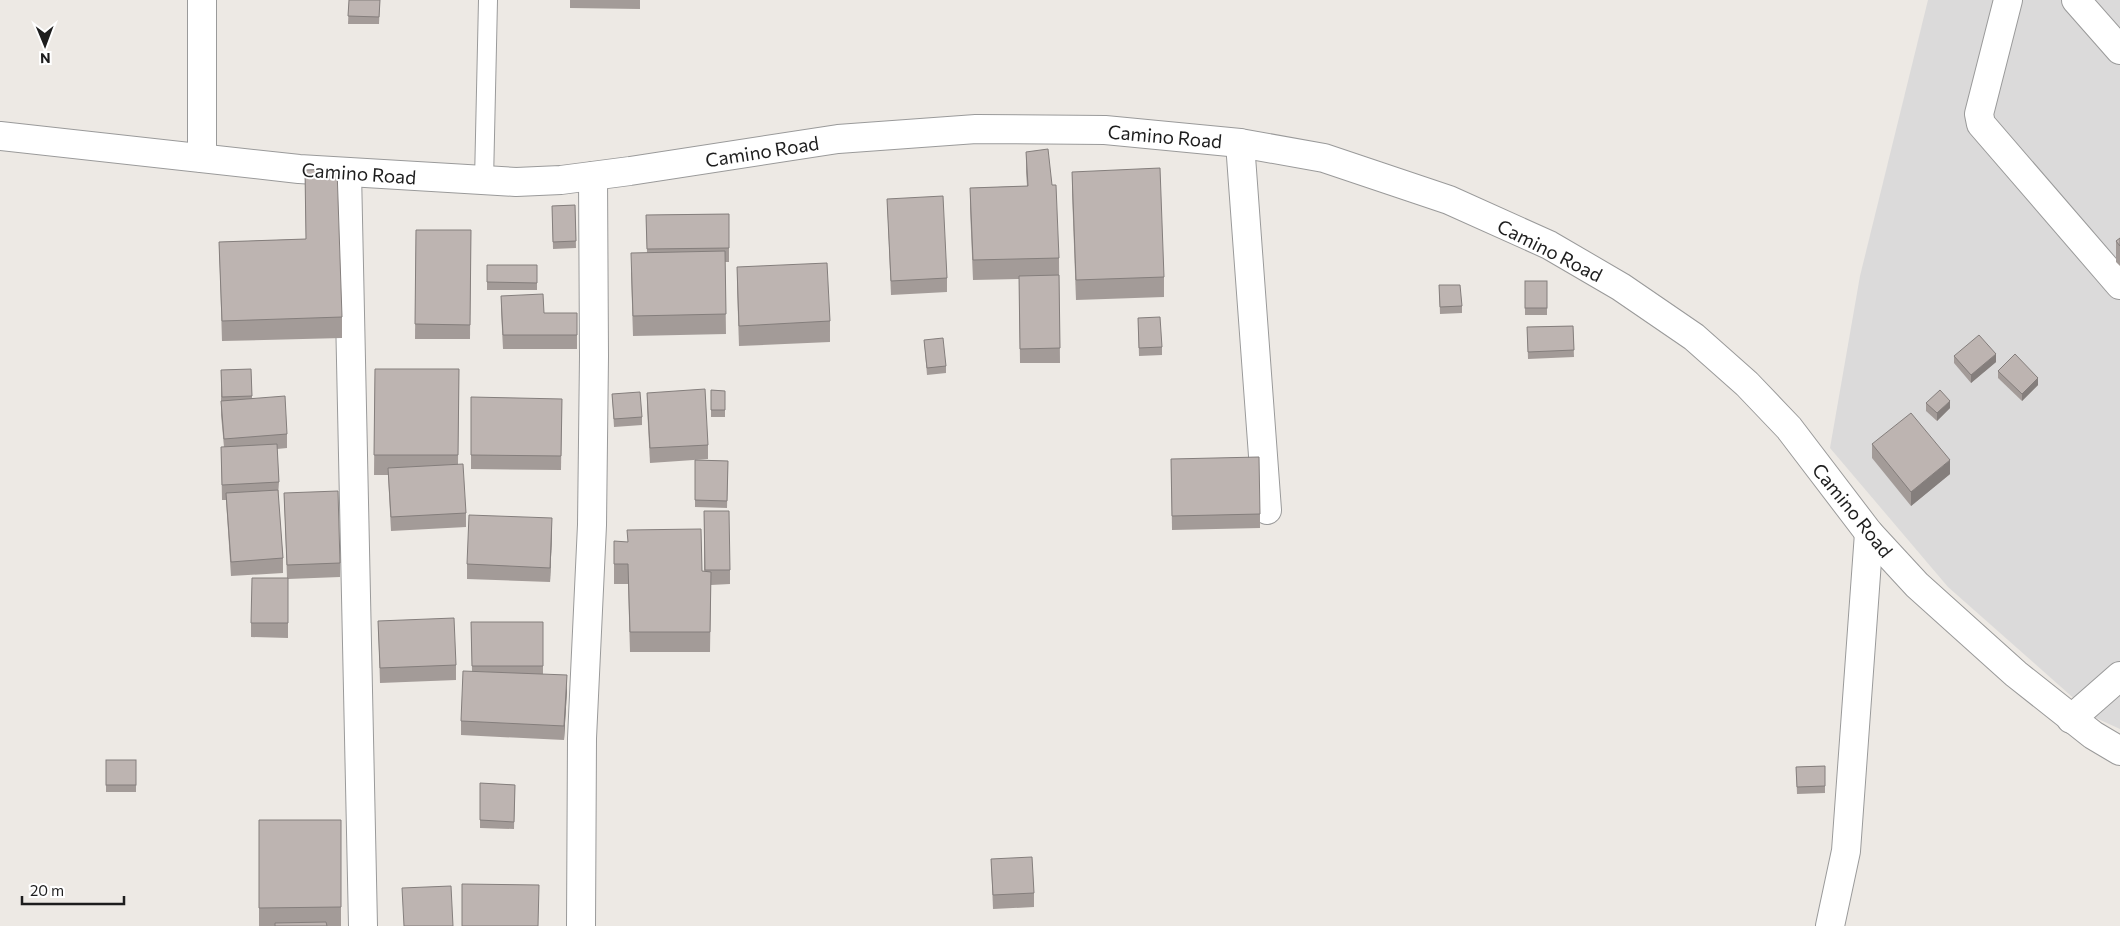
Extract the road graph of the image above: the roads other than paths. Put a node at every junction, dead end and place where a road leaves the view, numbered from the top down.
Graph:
1 (202, 0) edge
2 (488, 0) edge
3 (2008, 0) edge
4 (2076, 0) edge
5 (2120, 49) edge
6 (0, 136) edge
7 (1240, 142) junction
8 (202, 158) junction
9 (348, 172) junction
10 (593, 176) junction
11 (484, 181) junction
12 (2120, 285) edge
13 (1267, 510) dead end
14 (1869, 533) junction
15 (2120, 676) edge
16 (2072, 718) junction
17 (2120, 751) edge
18 (363, 926) edge
19 (581, 926) edge
20 (1830, 926) edge

1 - 8 street
2 - 11 lane
3 - 12 street
4 - 5 street
6 - 8 street, Camino Road
7 - 10 street, Camino Road
7 - 13 street
7 - 14 street, Camino Road
8 - 9 street, Camino Road
9 - 11 street, Camino Road
9 - 18 street
10 - 11 street, Camino Road
10 - 19 street
14 - 16 street, Camino Road
14 - 20 street
15 - 16 street
16 - 17 street, Camino Road

